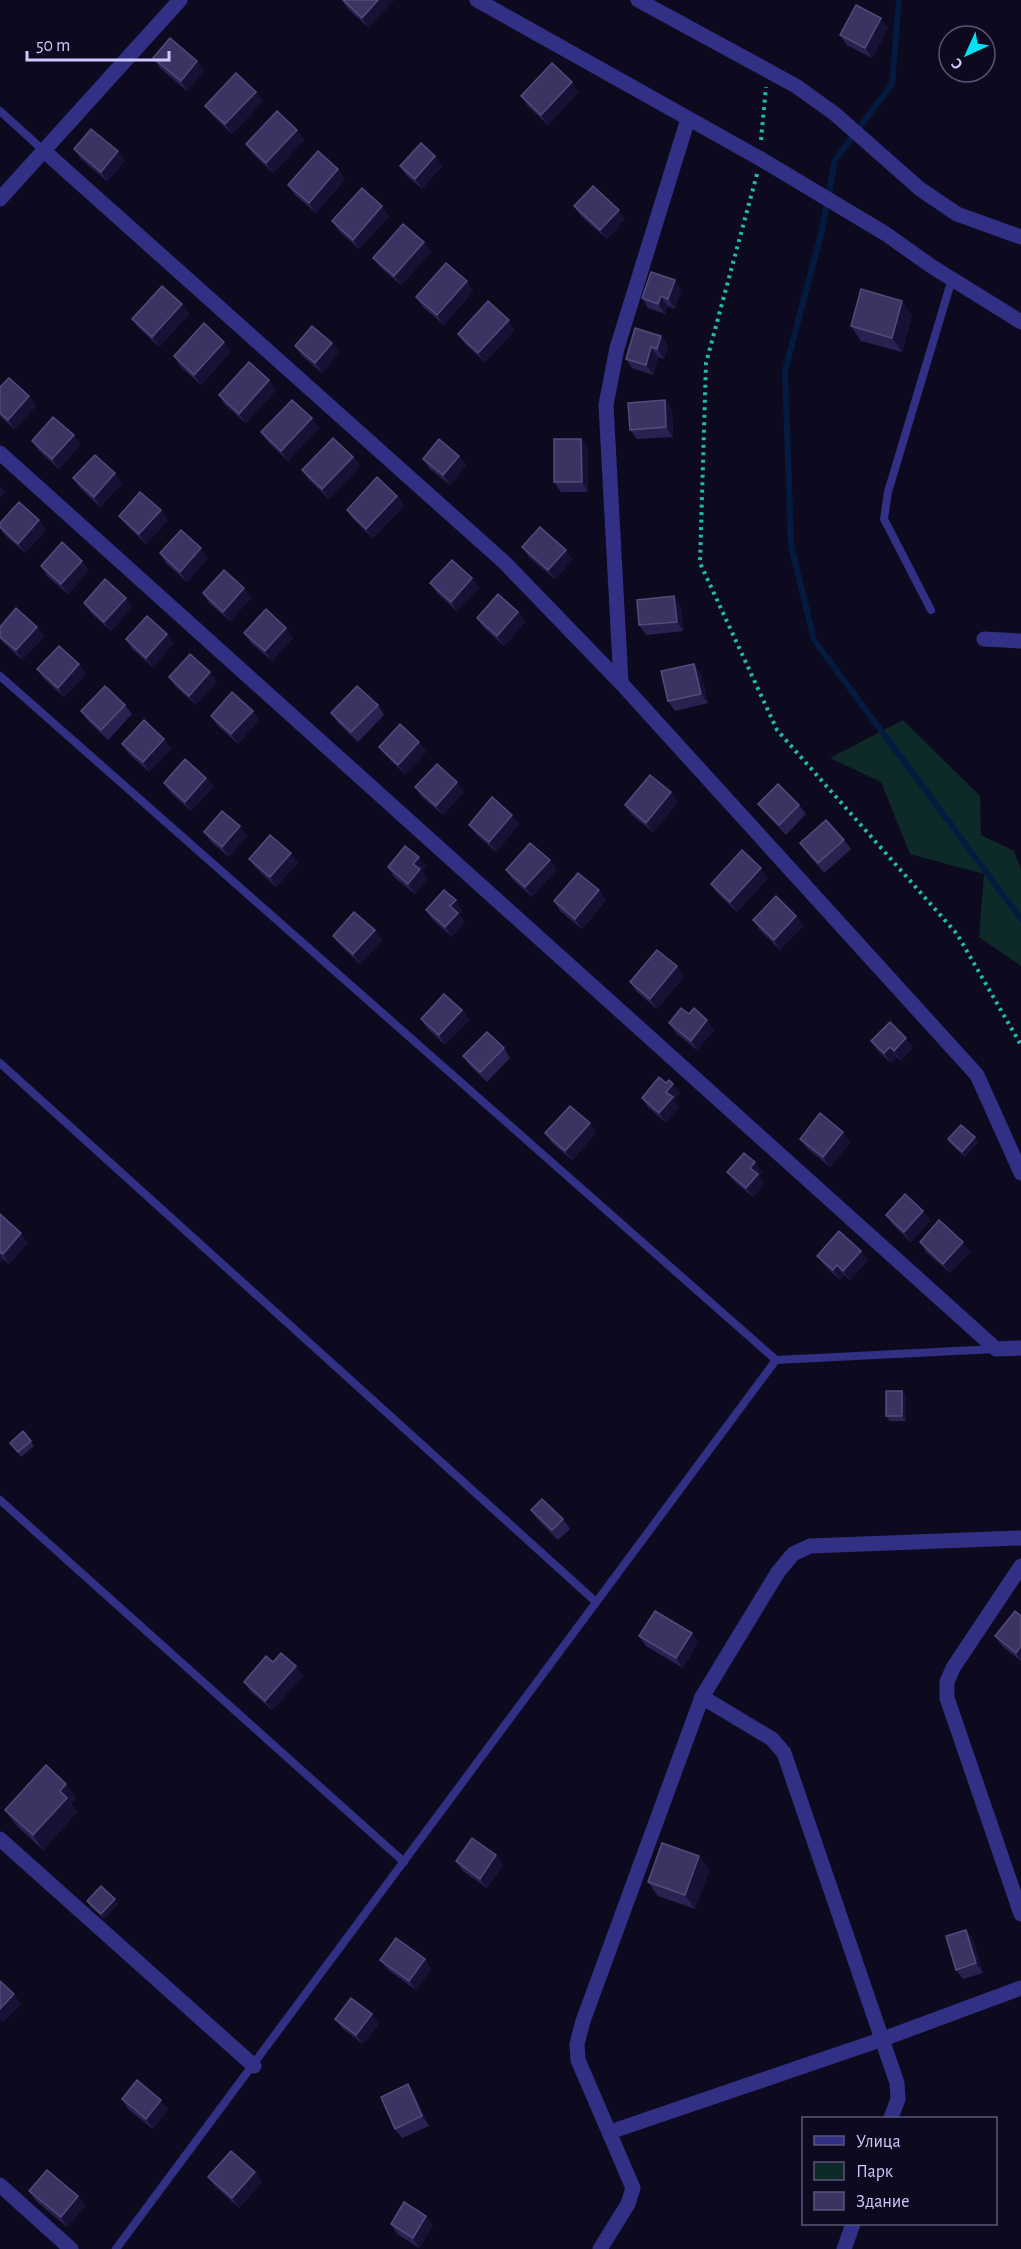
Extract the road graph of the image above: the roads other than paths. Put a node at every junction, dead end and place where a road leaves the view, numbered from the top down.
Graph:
1 (180, 0) edge
2 (477, 0) edge
3 (638, 0) edge
4 (0, 111) edge
5 (688, 118) junction
6 (44, 150) junction
7 (0, 198) edge
8 (1021, 237) edge
9 (952, 279) junction
10 (1021, 322) edge
11 (0, 453) edge
12 (931, 610) dead end
13 (984, 639) dead end
14 (1021, 641) edge
15 (0, 676) edge
16 (621, 683) junction
17 (0, 1063) edge
18 (1021, 1173) edge
19 (1021, 1348) edge
20 (996, 1349) junction
21 (776, 1360) junction
22 (0, 1500) edge
23 (1021, 1538) edge
24 (1021, 1566) edge
25 (596, 1602) junction
26 (702, 1697) junction
27 (0, 1839) edge
28 (404, 1862) junction
29 (1021, 1914) edge
30 (1021, 1988) edge
31 (883, 2039) junction
32 (254, 2066) junction
33 (891, 2117) edge
34 (610, 2132) junction
35 (0, 2185) edge
36 (852, 2225) edge
37 (71, 2249) edge
38 (116, 2249) edge
39 (600, 2249) edge
40 (844, 2249) edge

1 - 6 street
2 - 5 street
3 - 8 street
4 - 6 lane
5 - 9 street
5 - 16 street
6 - 7 street
6 - 16 street
9 - 10 street
9 - 12 lane
11 - 20 street
13 - 14 street
15 - 21 lane
16 - 18 street
17 - 25 lane
19 - 20 street
20 - 21 lane
21 - 25 lane
22 - 28 lane
23 - 26 street
24 - 29 street
25 - 28 lane
26 - 31 street
26 - 34 street
27 - 32 street
28 - 32 lane
30 - 31 street
31 - 33 street
31 - 34 street
32 - 38 lane
34 - 39 street
35 - 37 street
36 - 40 street

